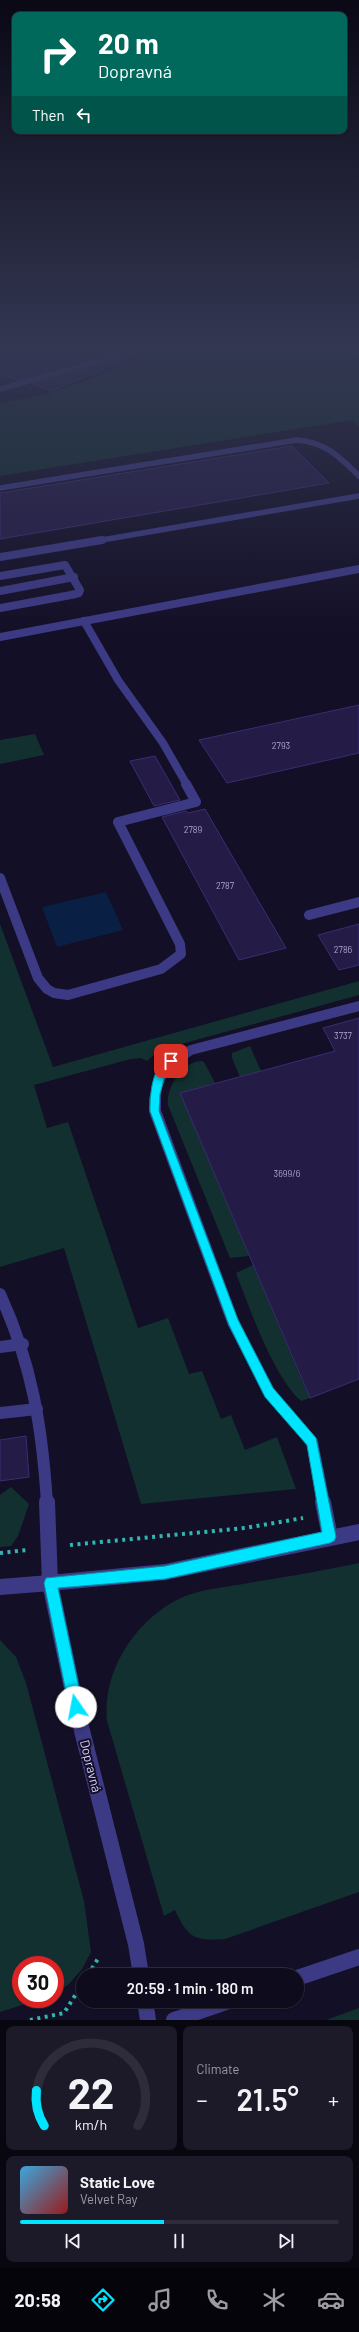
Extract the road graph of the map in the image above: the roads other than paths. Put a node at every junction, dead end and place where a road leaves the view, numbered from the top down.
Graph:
1 (277, 443) edge
2 (319, 443) edge
3 (359, 476) edge
4 (0, 488) edge
5 (359, 496) edge
6 (0, 557) edge
7 (359, 569) edge
8 (0, 576) edge
9 (74, 577) junction
10 (0, 590) edge
11 (0, 608) edge
12 (84, 621) junction
13 (0, 638) edge
14 (0, 878) edge
15 (359, 902) edge
16 (309, 915) dead end
17 (359, 1006) edge
18 (0, 1294) edge
19 (4, 1310) edge
20 (23, 1344) junction
21 (0, 1347) edge
22 (37, 1409) junction
23 (6, 1412) edge
24 (359, 1532) edge
25 (330, 1537) junction
26 (50, 1583) junction
27 (0, 1587) edge
28 (359, 1957) edge
29 (140, 1968) edge
30 (304, 1976) edge
31 (146, 2008) edge
32 (209, 2008) edge
33 (148, 2020) edge
34 (174, 2020) edge

1 - 4 street
2 - 3 street
5 - 6 street
7 - 12 street
8 - 9 street
9 - 10 street
9 - 11 street
12 - 13 street
12 - 14 street
15 - 16 street
17 - 25 street
18 - 19 street, Dopravná
19 - 20 street, Dopravná
20 - 21 street
20 - 22 street, Dopravná
22 - 23 street
22 - 26 street, Dopravná
24 - 25 street
25 - 26 street
26 - 27 street
26 - 29 street, Dopravná
28 - 30 street
31 - 33 street
32 - 34 street

